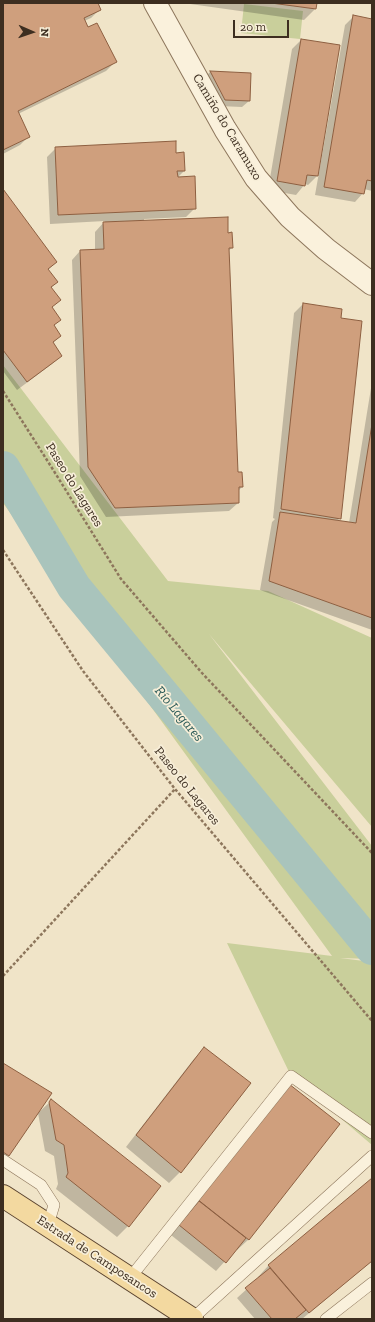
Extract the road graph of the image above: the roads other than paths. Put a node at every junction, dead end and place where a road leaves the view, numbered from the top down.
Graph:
1 (155, 3) edge
2 (372, 284) edge
3 (372, 1133) edge
4 (372, 1156) edge
5 (3, 1160) edge
6 (3, 1196) edge
7 (48, 1225) junction
8 (130, 1278) junction
9 (372, 1283) edge
10 (192, 1319) edge
11 (326, 1319) edge

1 - 2 street, Camiño do Caramuxo
3 - 8 lane
4 - 10 lane
5 - 7 lane
6 - 7 main road, Estrada de Camposancos
7 - 8 main road, Estrada de Camposancos
8 - 10 main road, Estrada de Camposancos
9 - 11 lane

